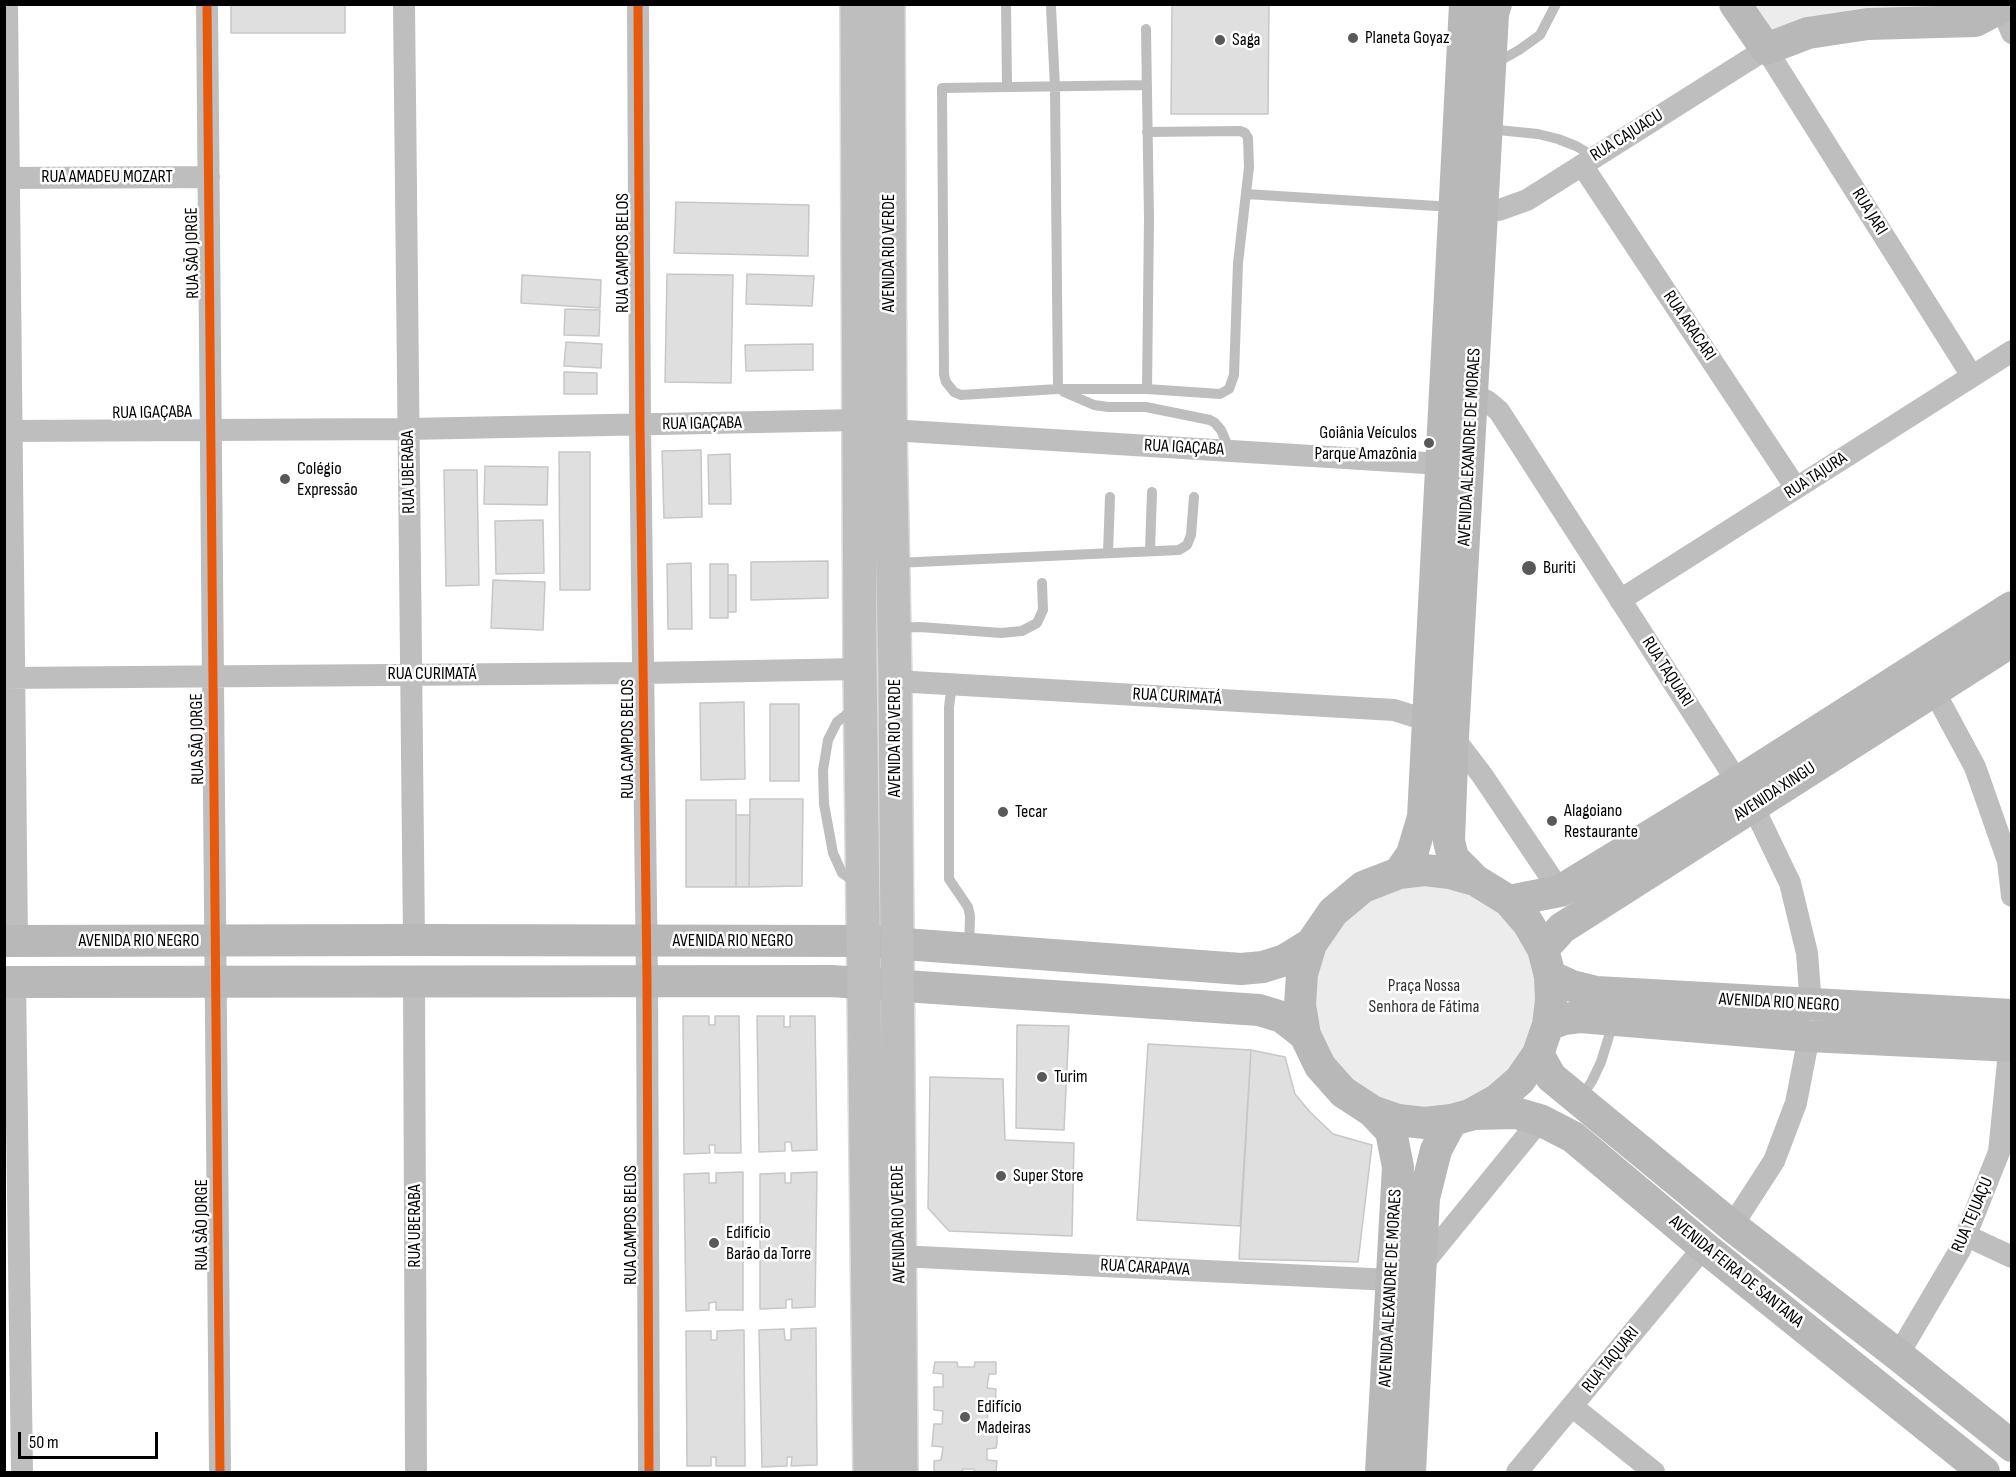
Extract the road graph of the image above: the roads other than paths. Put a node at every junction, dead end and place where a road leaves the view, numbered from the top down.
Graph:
1 (7, 4) edge
2 (207, 4) edge
3 (404, 4) edge
4 (638, 4) edge
5 (857, 4) edge
6 (888, 4) edge
7 (1006, 4) edge
8 (1465, 4) edge
9 (1496, 4) edge
10 (1556, 4) edge
11 (1735, 4) edge
12 (1051, 7) dead end
13 (2005, 12) edge
14 (1146, 29) dead end
15 (1766, 49) junction
16 (1491, 66) junction
17 (1147, 85) junction
18 (1007, 87) junction
19 (1055, 87) junction
20 (1487, 129) junction
21 (1147, 132) junction
22 (1588, 161) junction
23 (7, 177) edge
24 (209, 177) junction
25 (1246, 194) junction
26 (1468, 209) junction
27 (2012, 351) edge
28 (1972, 376) junction
29 (1147, 389) junction
30 (1058, 390) junction
31 (1459, 393) junction
32 (859, 420) junction
33 (640, 425) junction
34 (211, 428) junction
35 (408, 429) junction
36 (890, 430) junction
37 (8, 431) edge
38 (1230, 451) junction
39 (1442, 464) junction
40 (1796, 488) junction
41 (1152, 492) dead end
42 (1110, 497) dead end
43 (1194, 497) dead end
44 (1150, 551) junction
45 (1108, 553) junction
46 (893, 564) junction
47 (1042, 583) dead end
48 (1620, 600) junction
49 (2012, 607) edge
50 (894, 628) junction
51 (2012, 641) edge
52 (860, 669) junction
53 (644, 673) junction
54 (411, 674) junction
55 (214, 676) junction
56 (9, 678) edge
57 (895, 681) junction
58 (952, 684) junction
59 (1934, 691) junction
60 (1426, 720) junction
61 (1453, 737) junction
62 (1745, 794) junction
63 (1399, 873) junction
64 (1475, 880) junction
65 (1560, 891) junction
66 (2012, 896) edge
67 (1509, 901) junction
68 (216, 940) junction
69 (414, 940) junction
70 (646, 940) junction
71 (11, 941) edge
72 (864, 941) junction
73 (896, 944) junction
74 (1311, 944) junction
75 (969, 949) junction
76 (1546, 962) junction
77 (414, 980) junction
78 (216, 981) junction
79 (646, 981) junction
80 (10, 982) edge
81 (864, 984) junction
82 (896, 986) junction
83 (1811, 1005) junction
84 (1614, 1020) junction
85 (1548, 1025) junction
86 (2011, 1033) edge
87 (1305, 1035) junction
88 (1809, 1036) junction
89 (1538, 1054) junction
90 (1579, 1100) junction
91 (1372, 1111) junction
92 (1461, 1117) junction
93 (1540, 1120) junction
94 (1732, 1226) junction
95 (1967, 1236) junction
96 (1704, 1246) junction
97 (899, 1256) junction
98 (2012, 1257) edge
99 (1421, 1266) junction
100 (1391, 1280) junction
101 (1898, 1355) junction
102 (1573, 1407) junction
103 (2012, 1446) edge
104 (22, 1473) edge
105 (220, 1473) edge
106 (416, 1473) edge
107 (649, 1473) edge
108 (870, 1473) edge
109 (901, 1473) edge
110 (1381, 1473) edge
111 (1410, 1473) edge
112 (1517, 1473) edge
113 (1654, 1473) edge
114 (1984, 1473) edge

1 - 23 street
2 - 24 street, RUA SÃO JORGE
3 - 35 street, RUA UBERABA
4 - 33 street, RUA CAMPOS BELOS
5 - 32 main road, AVENIDA RIO VERDE
6 - 36 main road, AVENIDA RIO VERDE
7 - 18 lane
8 - 26 main road, AVENIDA ALEXANDRE DE MORAES
9 - 16 main road, AVENIDA ALEXANDRE DE MORAES
10 - 16 lane
11 - 15 main road
12 - 19 lane
13 - 15 main road
14 - 17 lane
15 - 22 street, RUA CAJUACU
15 - 28 street, RUA JARI
16 - 20 main road, AVENIDA ALEXANDRE DE MORAES
17 - 19 lane
17 - 21 lane
18 - 19 lane
18 - 30 lane
19 - 30 lane
20 - 22 lane
20 - 26 main road, AVENIDA ALEXANDRE DE MORAES
21 - 25 lane
21 - 29 lane
22 - 26 street, RUA CAJUACU
22 - 40 street, RUA ARACARI
23 - 24 street, RUA AMADEU MOZART
23 - 37 street
24 - 34 street, RUA SÃO JORGE
25 - 26 lane, RUA CAJUACU
25 - 29 lane
26 - 31 main road, AVENIDA ALEXANDRE DE MORAES
27 - 28 street, RUA TAJURA
28 - 40 street, RUA TAJURA
29 - 30 lane
30 - 38 lane
31 - 39 main road, AVENIDA ALEXANDRE DE MORAES
31 - 48 street, RUA TAQUARI
31 - 61 main road, AVENIDA ALEXANDRE DE MORAES
32 - 33 street, RUA IGAÇABA
32 - 52 main road, AVENIDA RIO VERDE
33 - 35 street, RUA IGAÇABA
33 - 53 street, RUA CAMPOS BELOS
34 - 35 street, RUA IGAÇABA
34 - 37 street, RUA IGAÇABA
34 - 55 street, RUA SÃO JORGE
35 - 54 street, RUA UBERABA
36 - 38 street, RUA IGAÇABA
36 - 46 main road, AVENIDA RIO VERDE
37 - 56 street
38 - 39 street, RUA IGAÇABA
39 - 60 main road, AVENIDA ALEXANDRE DE MORAES
40 - 48 street, RUA TAJURA
41 - 44 lane
42 - 45 lane
43 - 44 lane
44 - 45 lane
45 - 46 lane
46 - 50 main road, AVENIDA RIO VERDE
47 - 50 lane
48 - 62 street, RUA TAQUARI
49 - 62 main road, AVENIDA XINGU
50 - 57 main road, AVENIDA RIO VERDE
51 - 59 main road, AVENIDA XINGU
52 - 53 street, RUA CURIMATÁ
52 - 72 main road, AVENIDA RIO VERDE
53 - 54 street, RUA CURIMATÁ
53 - 70 street, RUA CAMPOS BELOS
54 - 55 street, RUA CURIMATÁ
54 - 69 street, RUA UBERABA
55 - 56 street, RUA CURIMATÁ
55 - 68 street, RUA SÃO JORGE
56 - 71 street
57 - 58 street, RUA CURIMATÁ
57 - 73 main road, AVENIDA RIO VERDE
58 - 60 street, RUA CURIMATÁ
58 - 75 lane
59 - 62 main road, AVENIDA XINGU
59 - 66 street
60 - 61 street, RUA CURIMATÁ
60 - 63 main road, AVENIDA ALEXANDRE DE MORAES
61 - 64 main road, AVENIDA ALEXANDRE DE MORAES
61 - 65 street
62 - 65 main road, AVENIDA XINGU
62 - 76 main road, AVENIDA XINGU
62 - 83 street, RUA TAQUARI
63 - 64 main road
63 - 74 main road
64 - 67 main road
65 - 67 main road, AVENIDA XINGU
67 - 76 main road
68 - 69 main road, AVENIDA RIO NEGRO
68 - 71 main road, AVENIDA RIO NEGRO
68 - 78 street, RUA SÃO JORGE
69 - 70 main road, AVENIDA RIO NEGRO
70 - 72 main road, AVENIDA RIO NEGRO
70 - 79 street, RUA CAMPOS BELOS
72 - 73 main road, AVENIDA RIO NEGRO
72 - 81 main road, AVENIDA RIO VERDE
73 - 75 main road, AVENIDA RIO NEGRO
73 - 82 main road, AVENIDA RIO VERDE
74 - 75 main road, AVENIDA RIO NEGRO
74 - 87 main road
76 - 83 main road, AVENIDA RIO NEGRO
76 - 85 main road
77 - 78 main road
77 - 79 main road
77 - 106 street, RUA UBERABA
78 - 80 main road
78 - 105 street, RUA SÃO JORGE
79 - 81 main road
79 - 107 street, RUA CAMPOS BELOS
80 - 104 street
81 - 82 main road
81 - 108 main road, AVENIDA RIO VERDE
82 - 87 main road
82 - 97 main road, AVENIDA RIO VERDE
83 - 86 main road, AVENIDA RIO NEGRO
84 - 85 main road, AVENIDA RIO NEGRO
84 - 88 main road, AVENIDA RIO NEGRO
84 - 90 lane
85 - 89 main road
86 - 88 main road, AVENIDA RIO NEGRO
86 - 95 street, RUA TEJUAÇU
87 - 91 main road
88 - 94 street
89 - 90 main road, AVENIDA FEIRA DE SANTANA
89 - 92 main road
90 - 94 main road, AVENIDA FEIRA DE SANTANA
91 - 92 main road, AVENIDA FEIRA DE SANTANA
91 - 100 main road, AVENIDA ALEXANDRE DE MORAES
92 - 93 main road, AVENIDA FEIRA DE SANTANA
92 - 99 main road, AVENIDA ALEXANDRE DE MORAES
93 - 96 main road, AVENIDA FEIRA DE SANTANA
93 - 99 street
94 - 101 main road, AVENIDA FEIRA DE SANTANA
95 - 98 street
95 - 101 street, RUA TEJUAÇU
96 - 102 street, RUA TAQUARI
96 - 114 main road, AVENIDA FEIRA DE SANTANA
97 - 100 street, RUA CARAPAVA
97 - 109 main road, AVENIDA RIO VERDE
99 - 111 main road, AVENIDA ALEXANDRE DE MORAES
100 - 110 main road, AVENIDA ALEXANDRE DE MORAES
101 - 103 main road, AVENIDA FEIRA DE SANTANA
102 - 112 street, RUA TAQUARI
102 - 113 street

